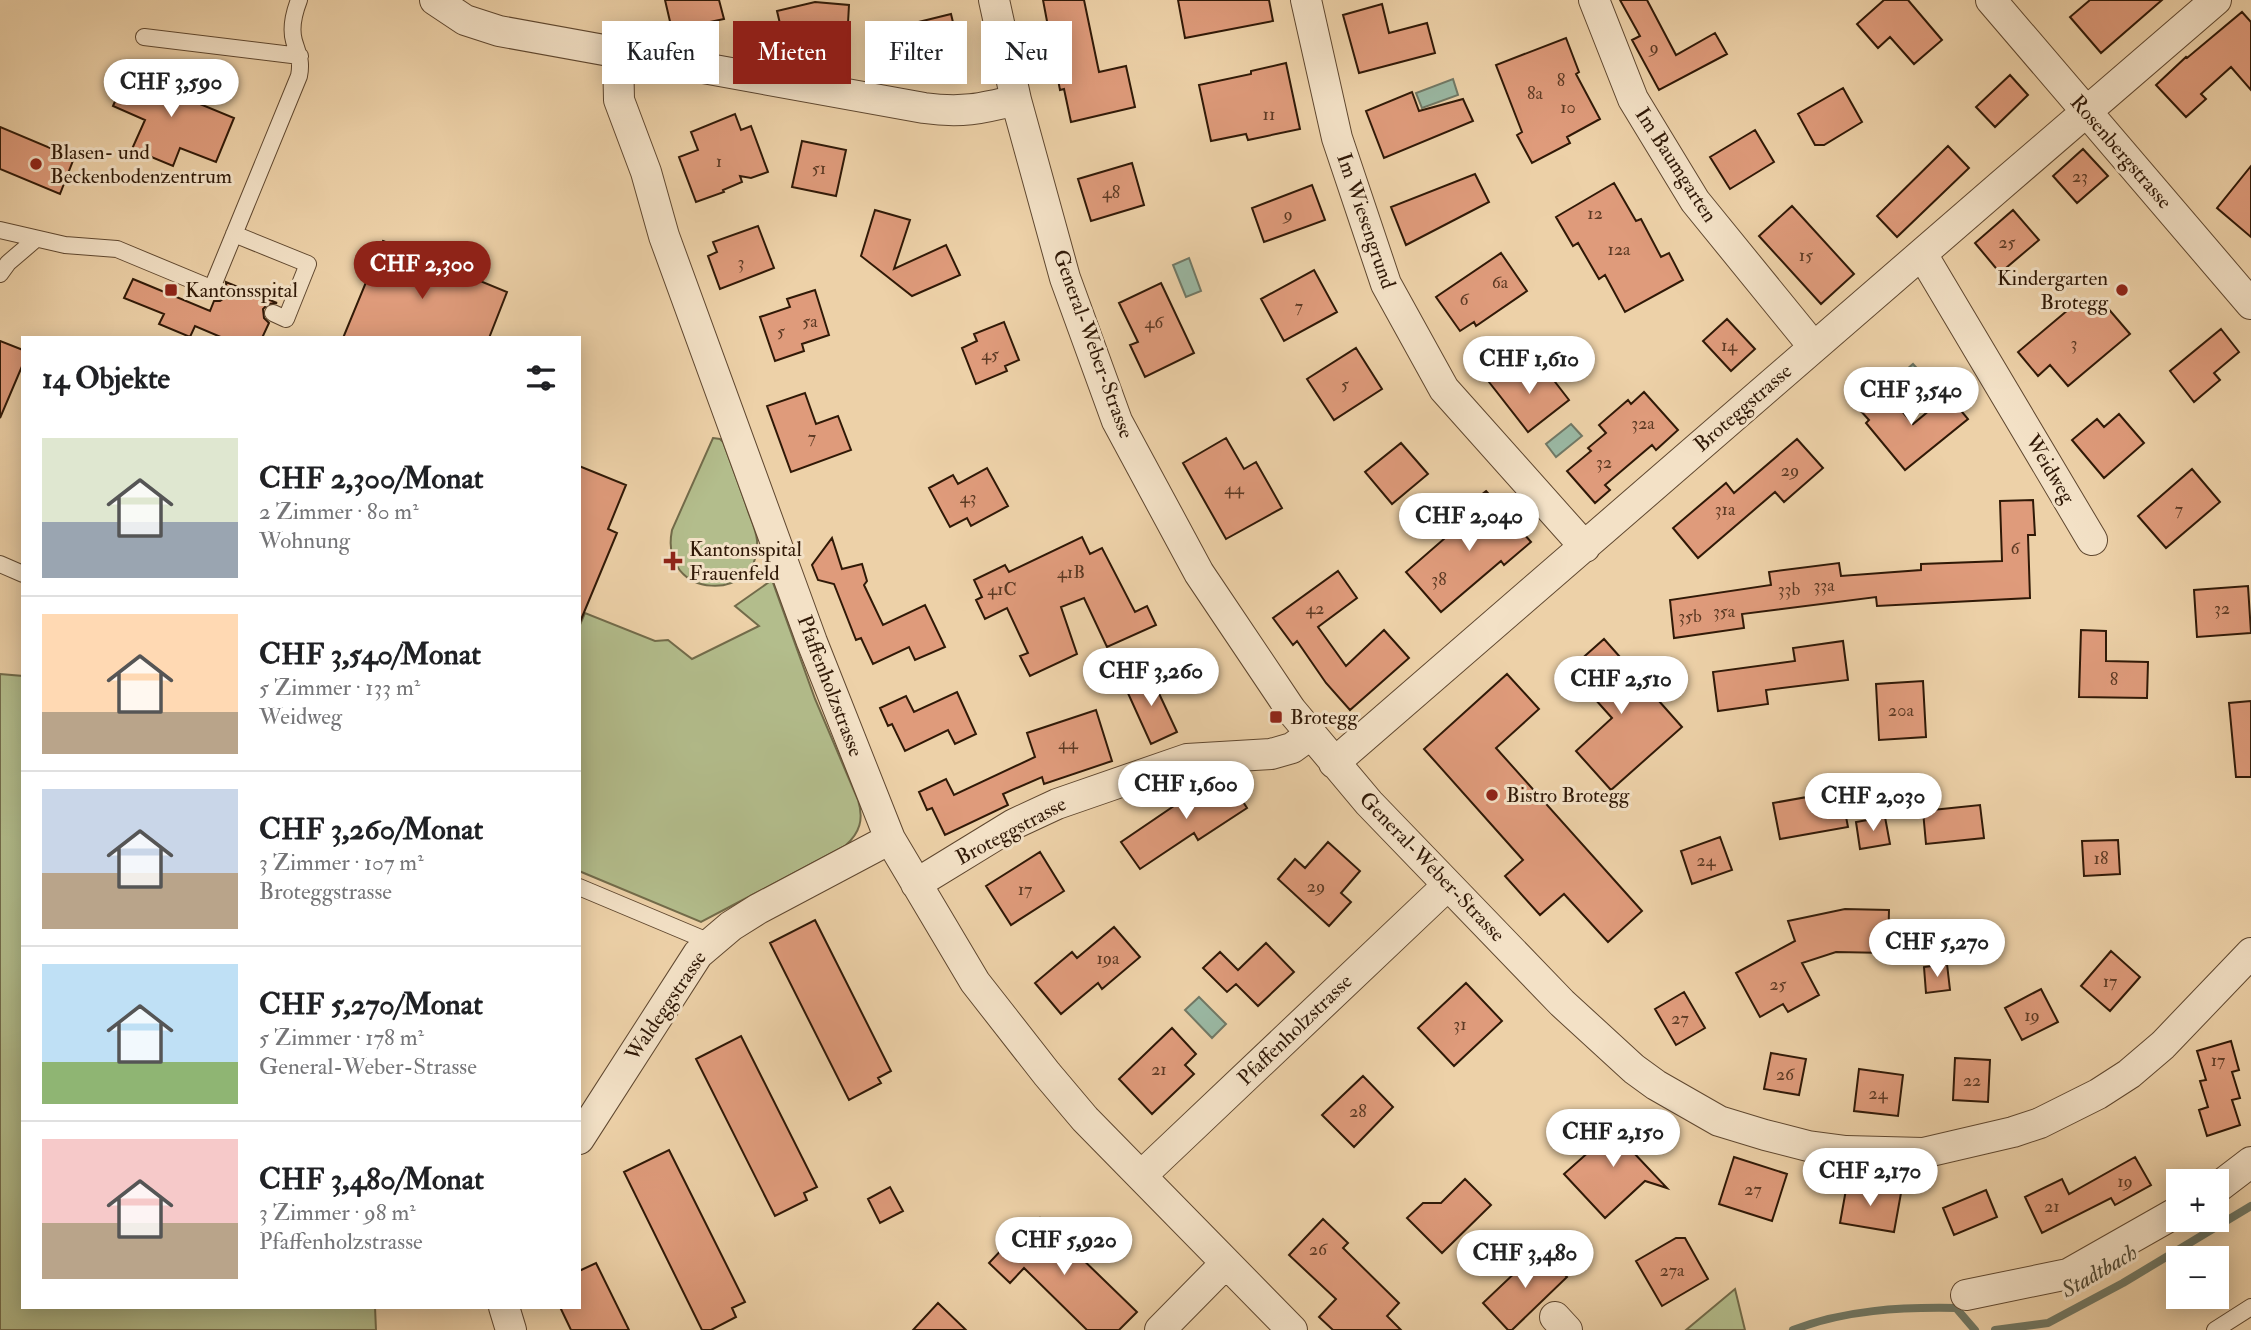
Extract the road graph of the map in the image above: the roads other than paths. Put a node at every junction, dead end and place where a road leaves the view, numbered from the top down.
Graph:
1 (299, 0) edge
2 (435, 0) edge
3 (994, 0) edge
4 (1306, 0) edge
5 (1594, 0) edge
6 (1992, 0) edge
7 (2216, 0) edge
8 (144, 37) dead end
9 (602, 51) edge
10 (300, 56) junction
11 (719, 71) edge
12 (619, 84) edge
13 (1016, 100) junction
14 (2085, 112) junction
15 (0, 230) edge
16 (234, 234) junction
17 (36, 239) junction
18 (1922, 254) junction
19 (0, 274) edge
20 (2251, 304) edge
21 (272, 313) dead end
22 (1813, 346) junction
23 (2092, 540) dead end
24 (1585, 547) junction
25 (0, 564) edge
26 (21, 573) edge
27 (1310, 735) junction
28 (1334, 763) junction
29 (890, 839) junction
30 (916, 884) junction
31 (1448, 885) junction
32 (581, 888) edge
33 (710, 942) junction
34 (2251, 953) edge
35 (581, 1136) edge
36 (2251, 1162) edge
37 (1141, 1175) junction
38 (2229, 1179) edge
39 (2166, 1218) edge
40 (1226, 1263) junction
41 (1966, 1295) dead end
42 (2251, 1307) edge
43 (505, 1309) edge
44 (511, 1330) edge
45 (1160, 1330) edge
46 (1292, 1330) edge
47 (2215, 1330) edge

1 - 10 lane
2 - 9 street
3 - 13 street, General-Weber-Strasse
4 - 24 street, Im Wiesengrund
5 - 22 street, Im Baumgarten
6 - 14 street, Rosenbergstrasse
7 - 14 street, Broteggstrasse
8 - 10 lane
10 - 16 lane
11 - 13 street
12 - 29 street, Pfaffenholzstrasse
13 - 27 street, General-Weber-Strasse
14 - 18 street, Broteggstrasse
14 - 20 street, Rosenbergstrasse
15 - 17 lane
16 - 17 lane
16 - 21 lane
17 - 19 lane
18 - 22 street, Broteggstrasse
18 - 23 street, Weidweg
22 - 24 street, Broteggstrasse
24 - 28 street, Broteggstrasse
25 - 26 lane
27 - 28 street, General-Weber-Strasse
27 - 30 street, Broteggstrasse
28 - 31 street, General-Weber-Strasse
29 - 30 street, Pfaffenholzstrasse
29 - 33 street, Waldeggstrasse
30 - 37 street, Pfaffenholzstrasse
31 - 34 street, General-Weber-Strasse
31 - 37 street, Pfaffenholzstrasse
32 - 33 lane
33 - 35 street, Waldeggstrasse
36 - 38 street
37 - 40 street, Pfaffenholzstrasse
39 - 41 street
40 - 45 street
40 - 46 street, Pfaffenholzstrasse
42 - 47 lane
43 - 44 street

